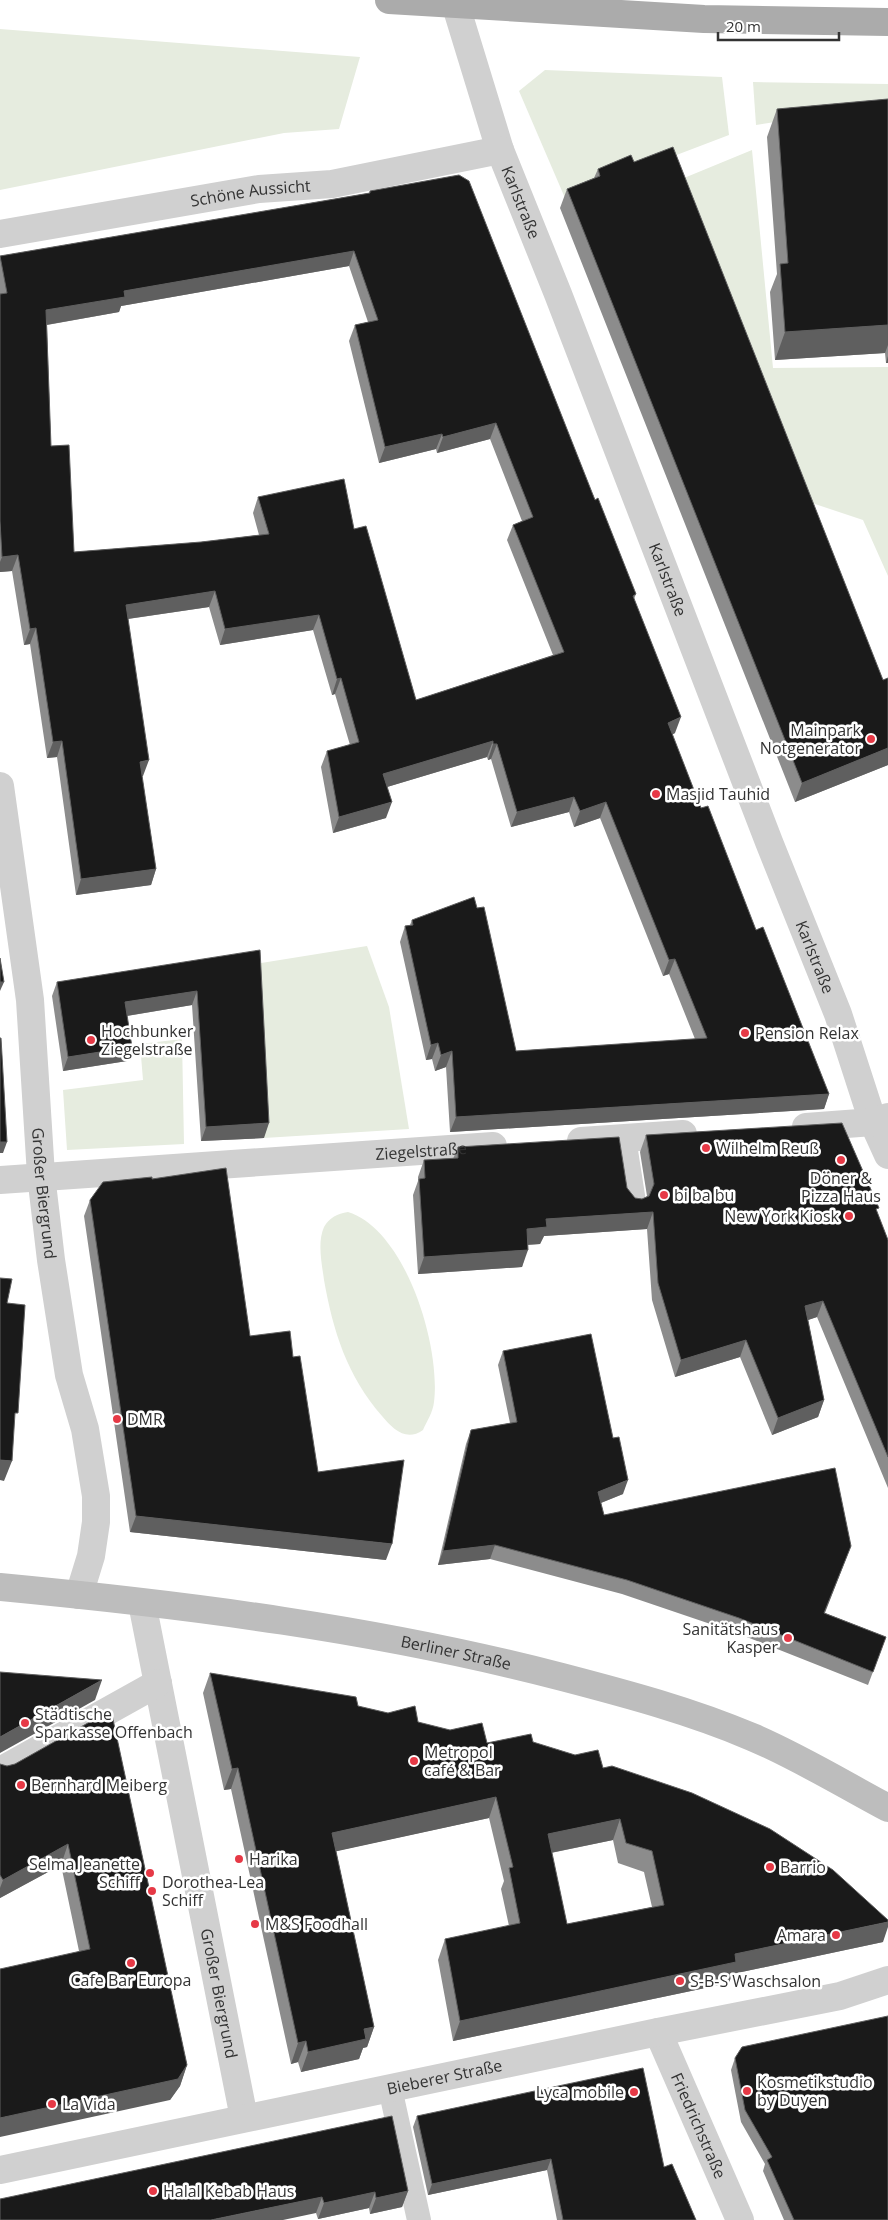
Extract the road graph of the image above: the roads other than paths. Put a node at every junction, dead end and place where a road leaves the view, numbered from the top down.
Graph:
1 (389, 0) edge
2 (455, 3) junction
3 (888, 22) edge
4 (500, 150) junction
5 (0, 234) edge
6 (0, 786) edge
7 (881, 1120) edge
8 (784, 1128) edge
9 (704, 1133) edge
10 (624, 1138) junction
11 (555, 1142) edge
12 (515, 1145) edge
13 (888, 1154) edge
14 (41, 1175) junction
15 (0, 1180) edge
16 (634, 1202) edge
17 (0, 1587) edge
18 (79, 1595) junction
19 (142, 1603) junction
20 (158, 1683) junction
21 (0, 1771) edge
22 (888, 1808) edge
23 (888, 1980) edge
24 (658, 2032) junction
25 (390, 2088) junction
26 (244, 2118) junction
27 (0, 2170) edge
28 (419, 2220) edge
29 (740, 2220) edge

1 - 2 main road
2 - 3 main road
2 - 4 street, Karlstraße
4 - 5 street, Schöne Aussicht
4 - 7 street, Karlstraße
6 - 14 street, Großer Biergrund
7 - 8 street
7 - 13 street, Karlstraße
9 - 10 street
10 - 11 street
10 - 16 lane
12 - 14 street, Ziegelstraße
14 - 15 street, Ziegelstraße
14 - 18 street, Großer Biergrund
17 - 18 main road, Berliner Straße
18 - 19 main road, Berliner Straße
19 - 20 street, Großer Biergrund
19 - 22 main road, Berliner Straße
20 - 21 street
20 - 26 street, Großer Biergrund
23 - 24 street, Bieberer Straße
24 - 25 street, Bieberer Straße
24 - 29 street, Friedrichstraße
25 - 26 street, Bieberer Straße
25 - 28 lane
26 - 27 street, Bieberer Straße

